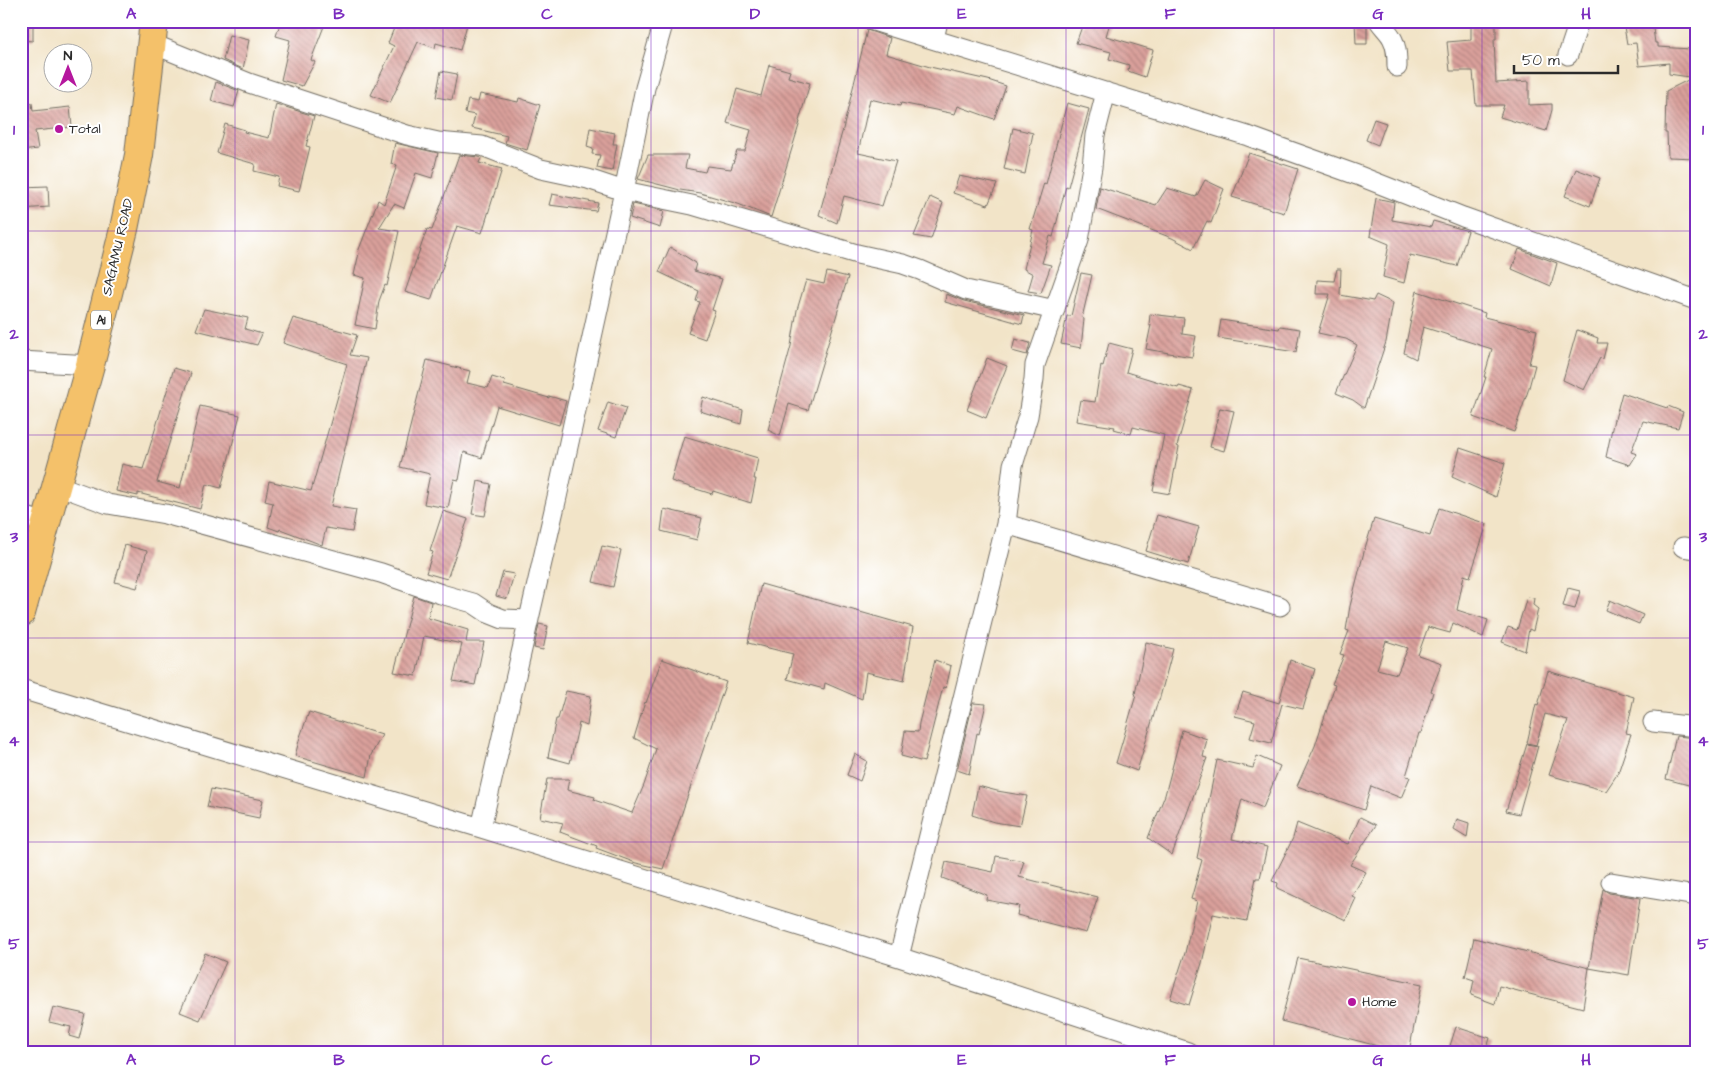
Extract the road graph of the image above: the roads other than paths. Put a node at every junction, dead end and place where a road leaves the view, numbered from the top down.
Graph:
1 (664, 21) edge
2 (873, 21) edge
3 (1380, 21) edge
4 (1577, 21) edge
5 (936, 30) edge
6 (154, 32) edge
7 (1568, 55) dead end
8 (1397, 67) dead end
9 (1106, 92) junction
10 (624, 191) junction
11 (1696, 300) edge
12 (1055, 310) junction
13 (21, 361) edge
14 (90, 364) junction
15 (57, 485) junction
16 (34, 519) edge
17 (1006, 524) junction
18 (1280, 606) dead end
19 (21, 613) edge
20 (529, 620) junction
21 (21, 689) edge
22 (1653, 722) dead end
23 (1696, 727) edge
24 (481, 828) junction
25 (1611, 882) dead end
26 (1696, 896) edge
27 (899, 957) junction
28 (1188, 1052) edge

1 - 10 street
2 - 5 street
3 - 8 street
4 - 7 street
5 - 9 street
6 - 10 street
6 - 14 highway, SAGAMU ROAD / A1
9 - 11 street
9 - 12 street
10 - 12 street
10 - 20 street
12 - 17 street
13 - 14 street
14 - 15 highway, SAGAMU ROAD / A1
15 - 16 highway, SAGAMU ROAD / A1
15 - 20 street
16 - 19 highway, SAGAMU ROAD / A1
17 - 18 street
17 - 27 street
20 - 24 street
21 - 24 street
22 - 23 street
24 - 27 street
25 - 26 street
27 - 28 street

